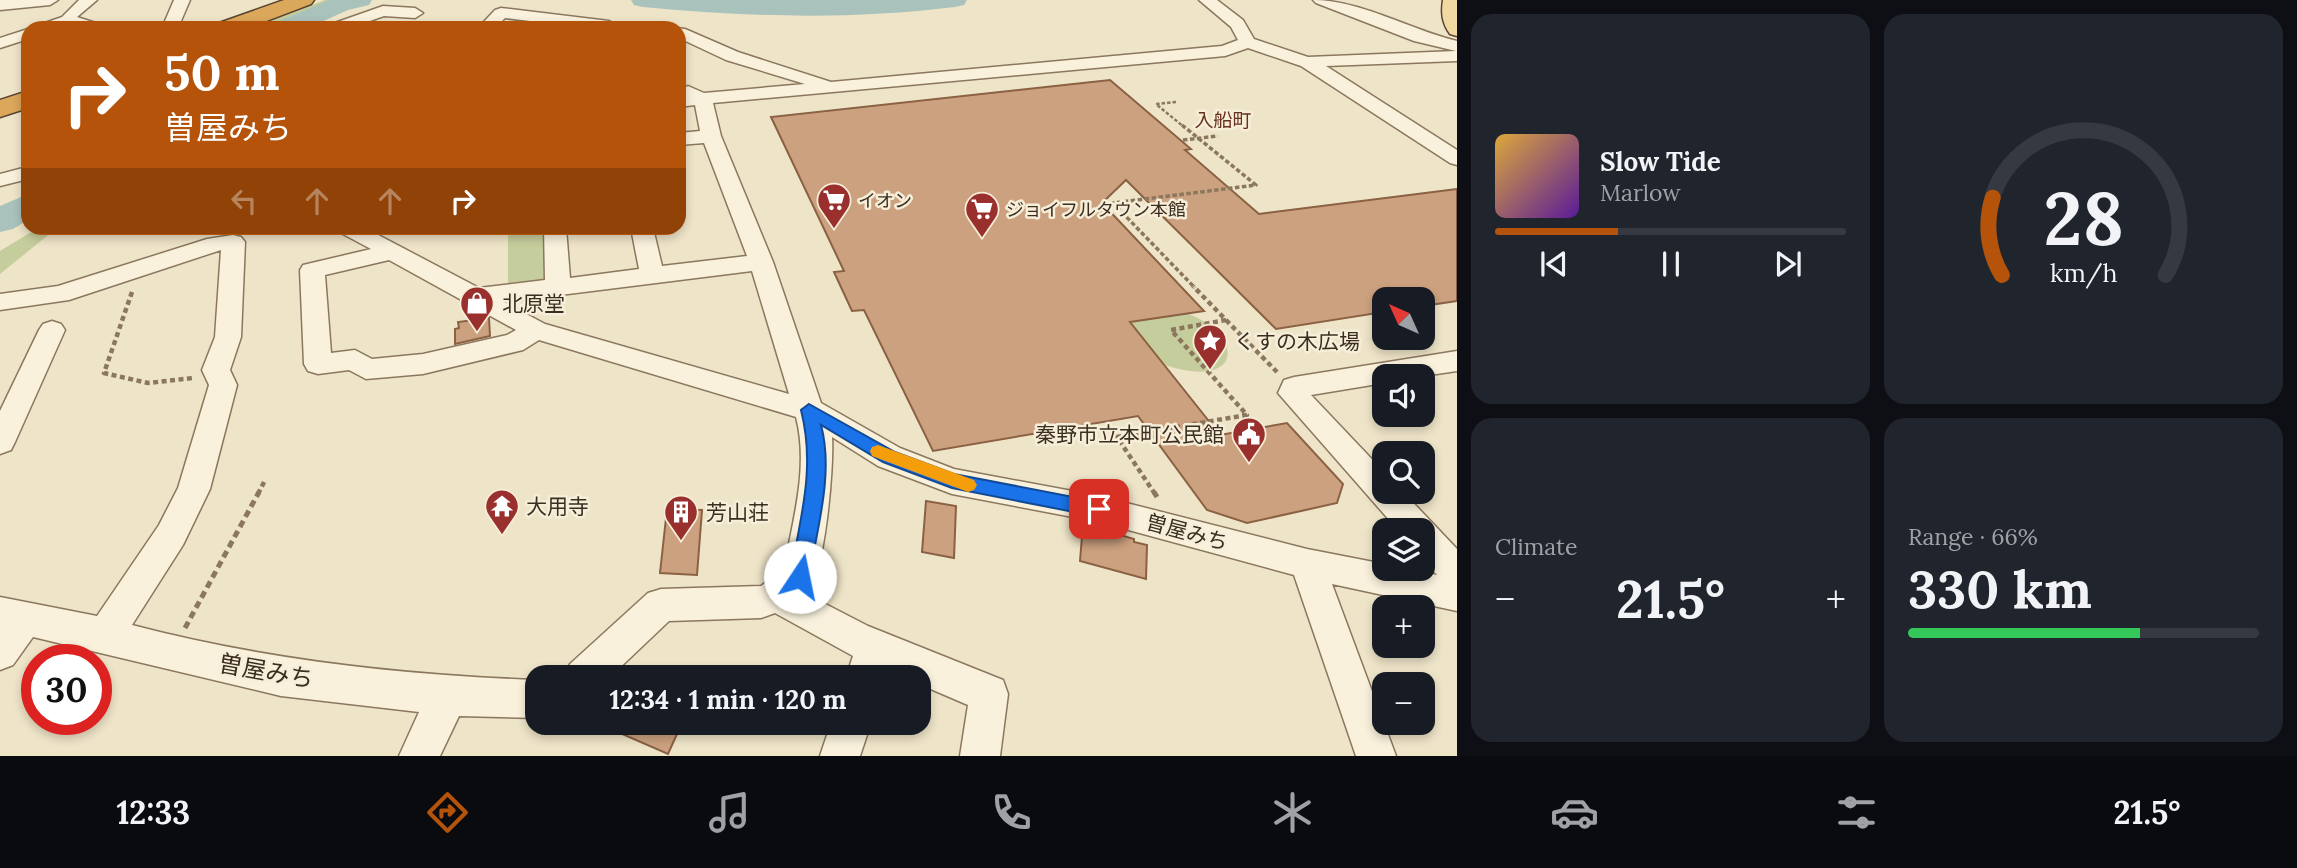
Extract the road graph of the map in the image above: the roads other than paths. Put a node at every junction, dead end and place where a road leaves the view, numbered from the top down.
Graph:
1 (50, 0) edge
2 (89, 0) edge
3 (183, 0) edge
4 (304, 0) edge
5 (1207, 0) edge
6 (1321, 0) edge
7 (1453, 0) edge
8 (0, 5) edge
9 (69, 20) junction
10 (66, 21) edge
11 (72, 21) edge
12 (173, 21) edge
13 (246, 21) edge
14 (355, 21) edge
15 (406, 21) edge
16 (493, 21) edge
17 (581, 21) edge
18 (1452, 32) edge
19 (686, 35) edge
20 (21, 36) edge
21 (1247, 42) junction
22 (0, 43) edge
23 (1457, 56) edge
24 (1307, 62) junction
25 (834, 87) junction
26 (691, 101) edge
27 (21, 102) edge
28 (0, 109) edge
29 (711, 136) junction
30 (686, 138) edge
31 (1457, 159) edge
32 (21, 174) edge
33 (0, 180) edge
34 (194, 235) edge
35 (362, 235) edge
36 (555, 235) edge
37 (643, 235) edge
38 (393, 252) junction
39 (761, 262) junction
40 (652, 275) junction
41 (558, 286) junction
42 (36, 297) junction
43 (477, 297) junction
44 (0, 302) edge
45 (52, 330) dead end
46 (537, 330) junction
47 (1457, 361) edge
48 (809, 410) junction
49 (0, 442) edge
50 (1407, 518) edge
51 (1435, 549) edge
52 (1307, 564) junction
53 (1457, 578) edge
54 (1457, 595) edge
55 (778, 596) junction
56 (12, 617) edge
57 (104, 635) junction
58 (0, 652) edge
59 (869, 662) edge
60 (596, 665) edge
61 (448, 696) junction
62 (525, 699) edge
63 (846, 735) edge
64 (419, 756) edge
65 (840, 756) edge
66 (980, 756) edge
67 (1376, 756) edge

1 - 8 street
2 - 9 street
3 - 12 street
4 - 13 highway
5 - 21 street
6 - 18 street
7 - 18 main road
9 - 10 street
9 - 11 street
14 - 15 street
16 - 17 street
19 - 25 street
20 - 22 street
21 - 24 street
21 - 25 street
23 - 24 street
24 - 31 street
25 - 26 street
26 - 29 street
27 - 28 highway
29 - 30 street
29 - 39 street
32 - 33 street
34 - 42 street
35 - 38 street, 曽屋みち
36 - 41 street
37 - 40 street
38 - 43 street, 曽屋みち
38 - 46 street
39 - 40 street
39 - 48 street
40 - 41 street
41 - 43 street
42 - 44 street
42 - 57 street
43 - 46 street, 曽屋みち
45 - 49 street
46 - 48 street, 曽屋みち
47 - 50 street
48 - 52 street, 曽屋みち
48 - 55 street
51 - 53 street
52 - 54 street, 曽屋みち
52 - 67 street
55 - 59 street
55 - 60 street
56 - 57 street, 曽屋みち
56 - 58 street
57 - 61 street, 曽屋みち
59 - 66 street
61 - 62 street, 曽屋みち
61 - 64 street
63 - 65 street

